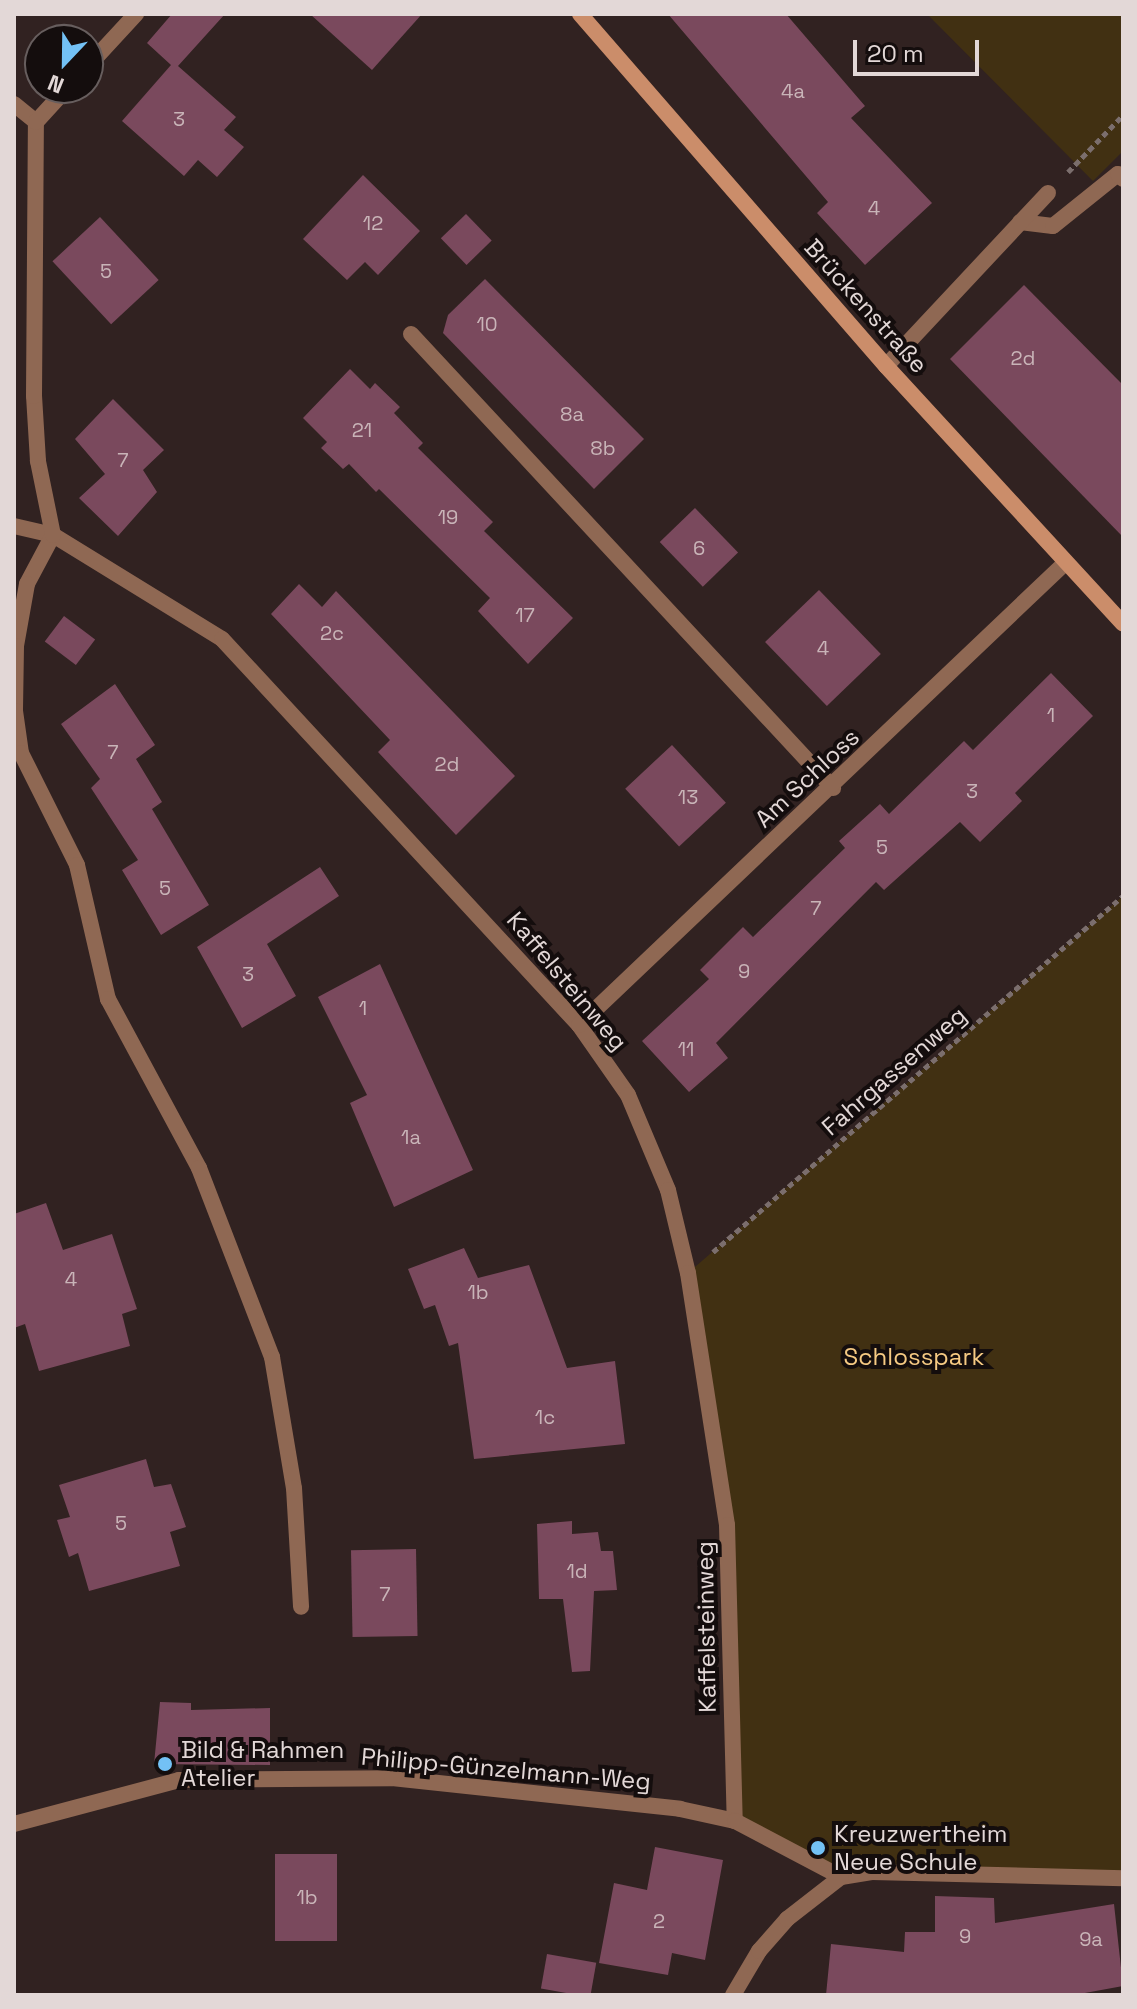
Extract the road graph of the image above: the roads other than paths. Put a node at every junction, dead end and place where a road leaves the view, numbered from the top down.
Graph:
1 (136, 14) edge
2 (580, 14) edge
3 (104, 49) edge
4 (14, 104) edge
5 (52, 104) edge
6 (36, 122) junction
7 (1123, 179) edge
8 (1048, 193) road end
9 (1020, 222) junction
10 (411, 334) dead end
11 (886, 366) junction
12 (14, 526) edge
13 (53, 535) junction
14 (1065, 563) junction
15 (1123, 624) edge
16 (833, 788) junction
17 (579, 1025) junction
18 (301, 1607) dead end
19 (735, 1821) junction
20 (14, 1824) edge
21 (841, 1877) junction
22 (1123, 1878) edge
23 (733, 1995) edge

1 - 3 street
2 - 11 street, Brückenstraße
4 - 6 street
5 - 6 street
6 - 13 street
7 - 9 street
8 - 9 street
9 - 11 street
10 - 16 street
11 - 14 street, Brückenstraße
12 - 13 street, Kaffelsteinweg
13 - 17 street, Kaffelsteinweg
13 - 18 street
14 - 15 street, Brückenstraße
14 - 16 street, Am Schloss
16 - 17 street, Am Schloss
17 - 19 street, Kaffelsteinweg
19 - 20 street, Philipp-Günzelmann-Weg
19 - 21 street, Philipp-Günzelmann-Weg
21 - 22 street
21 - 23 street

